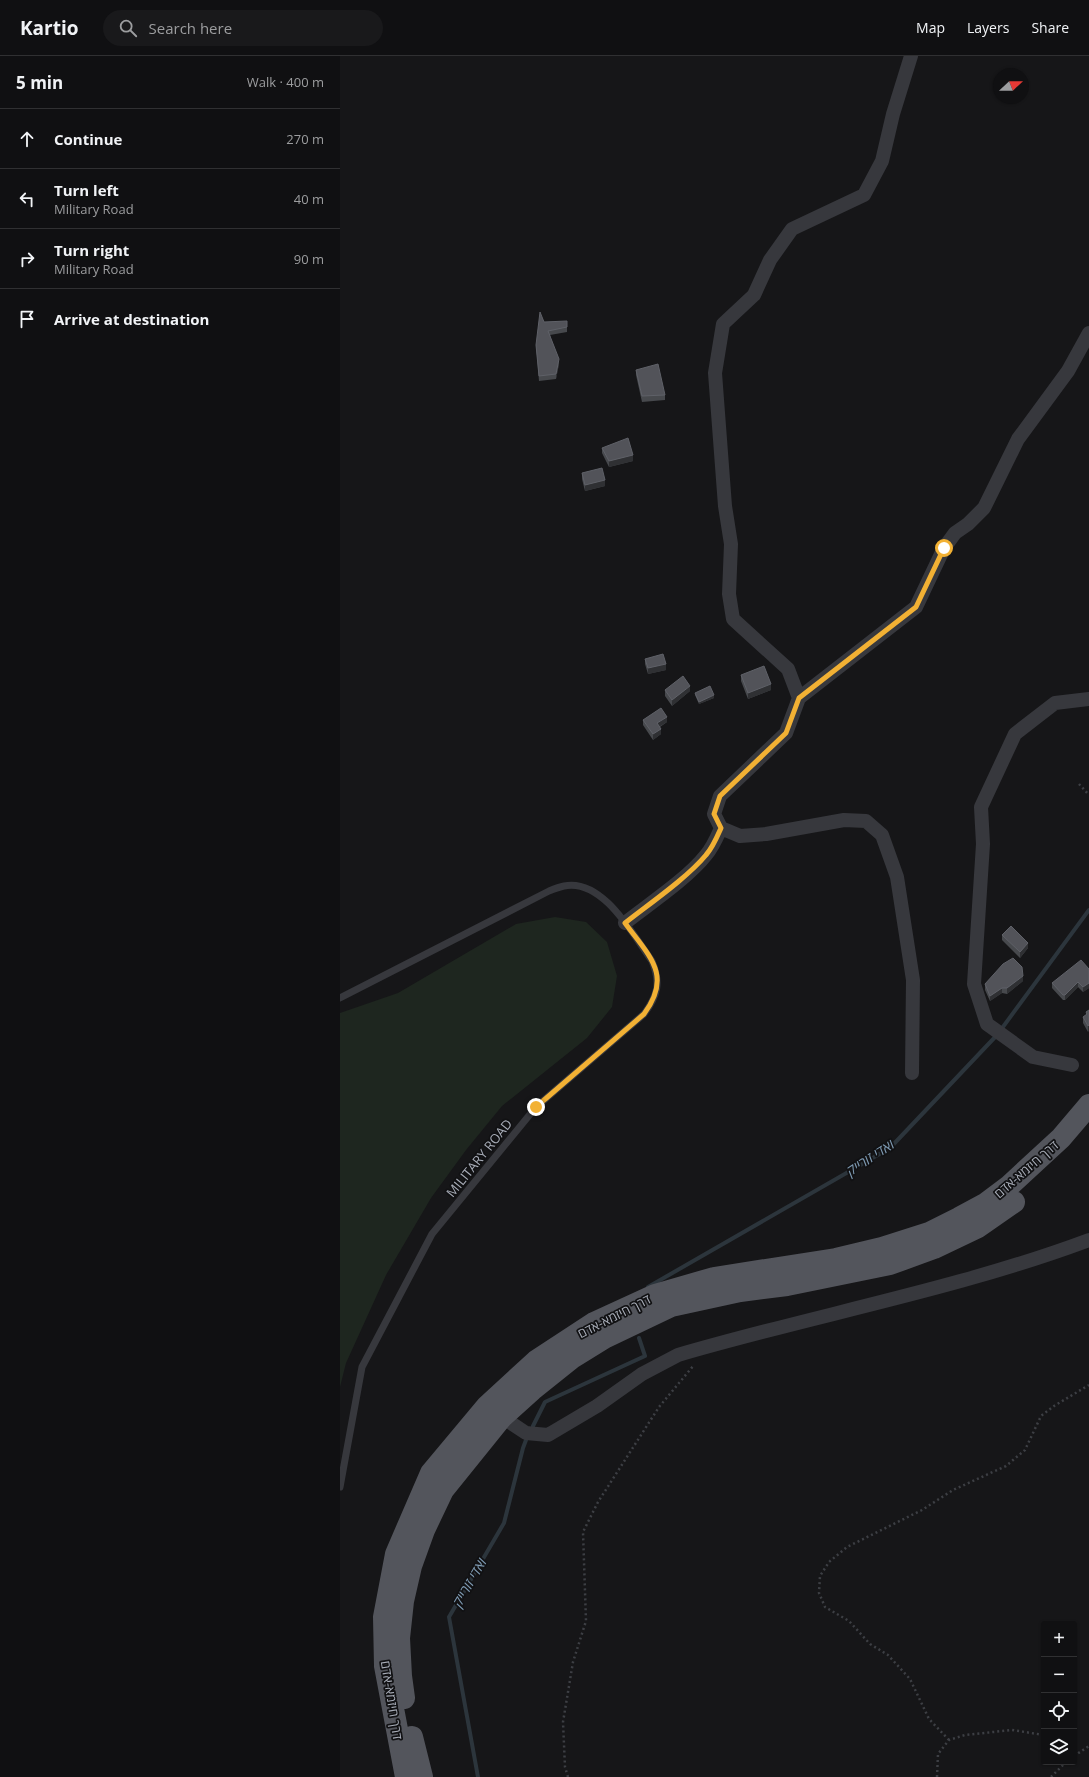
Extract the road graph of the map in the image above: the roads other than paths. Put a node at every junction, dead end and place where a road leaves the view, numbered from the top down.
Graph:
1 (911, 56) edge
2 (1089, 333) edge
3 (799, 698) junction
4 (1089, 699) edge
5 (721, 828) junction
6 (625, 923) junction
7 (340, 998) edge
8 (1072, 1064) dead end
9 (912, 1073) dead end
10 (1089, 1105) edge
11 (1089, 1127) edge
12 (1089, 1240) edge
13 (502, 1417) junction
14 (340, 1487) edge
15 (406, 1777) edge
16 (422, 1777) edge

1 - 3 street
2 - 3 street
3 - 5 street
4 - 8 street
5 - 6 street
5 - 9 street
6 - 7 lane, MILITARY ROAD
6 - 14 lane, MILITARY ROAD
10 - 15 main road, דרך חיזמא-אדם
11 - 13 main road, דרך חיזמא-אדם
12 - 13 street
13 - 16 main road, דרך חיזמא-אדם

